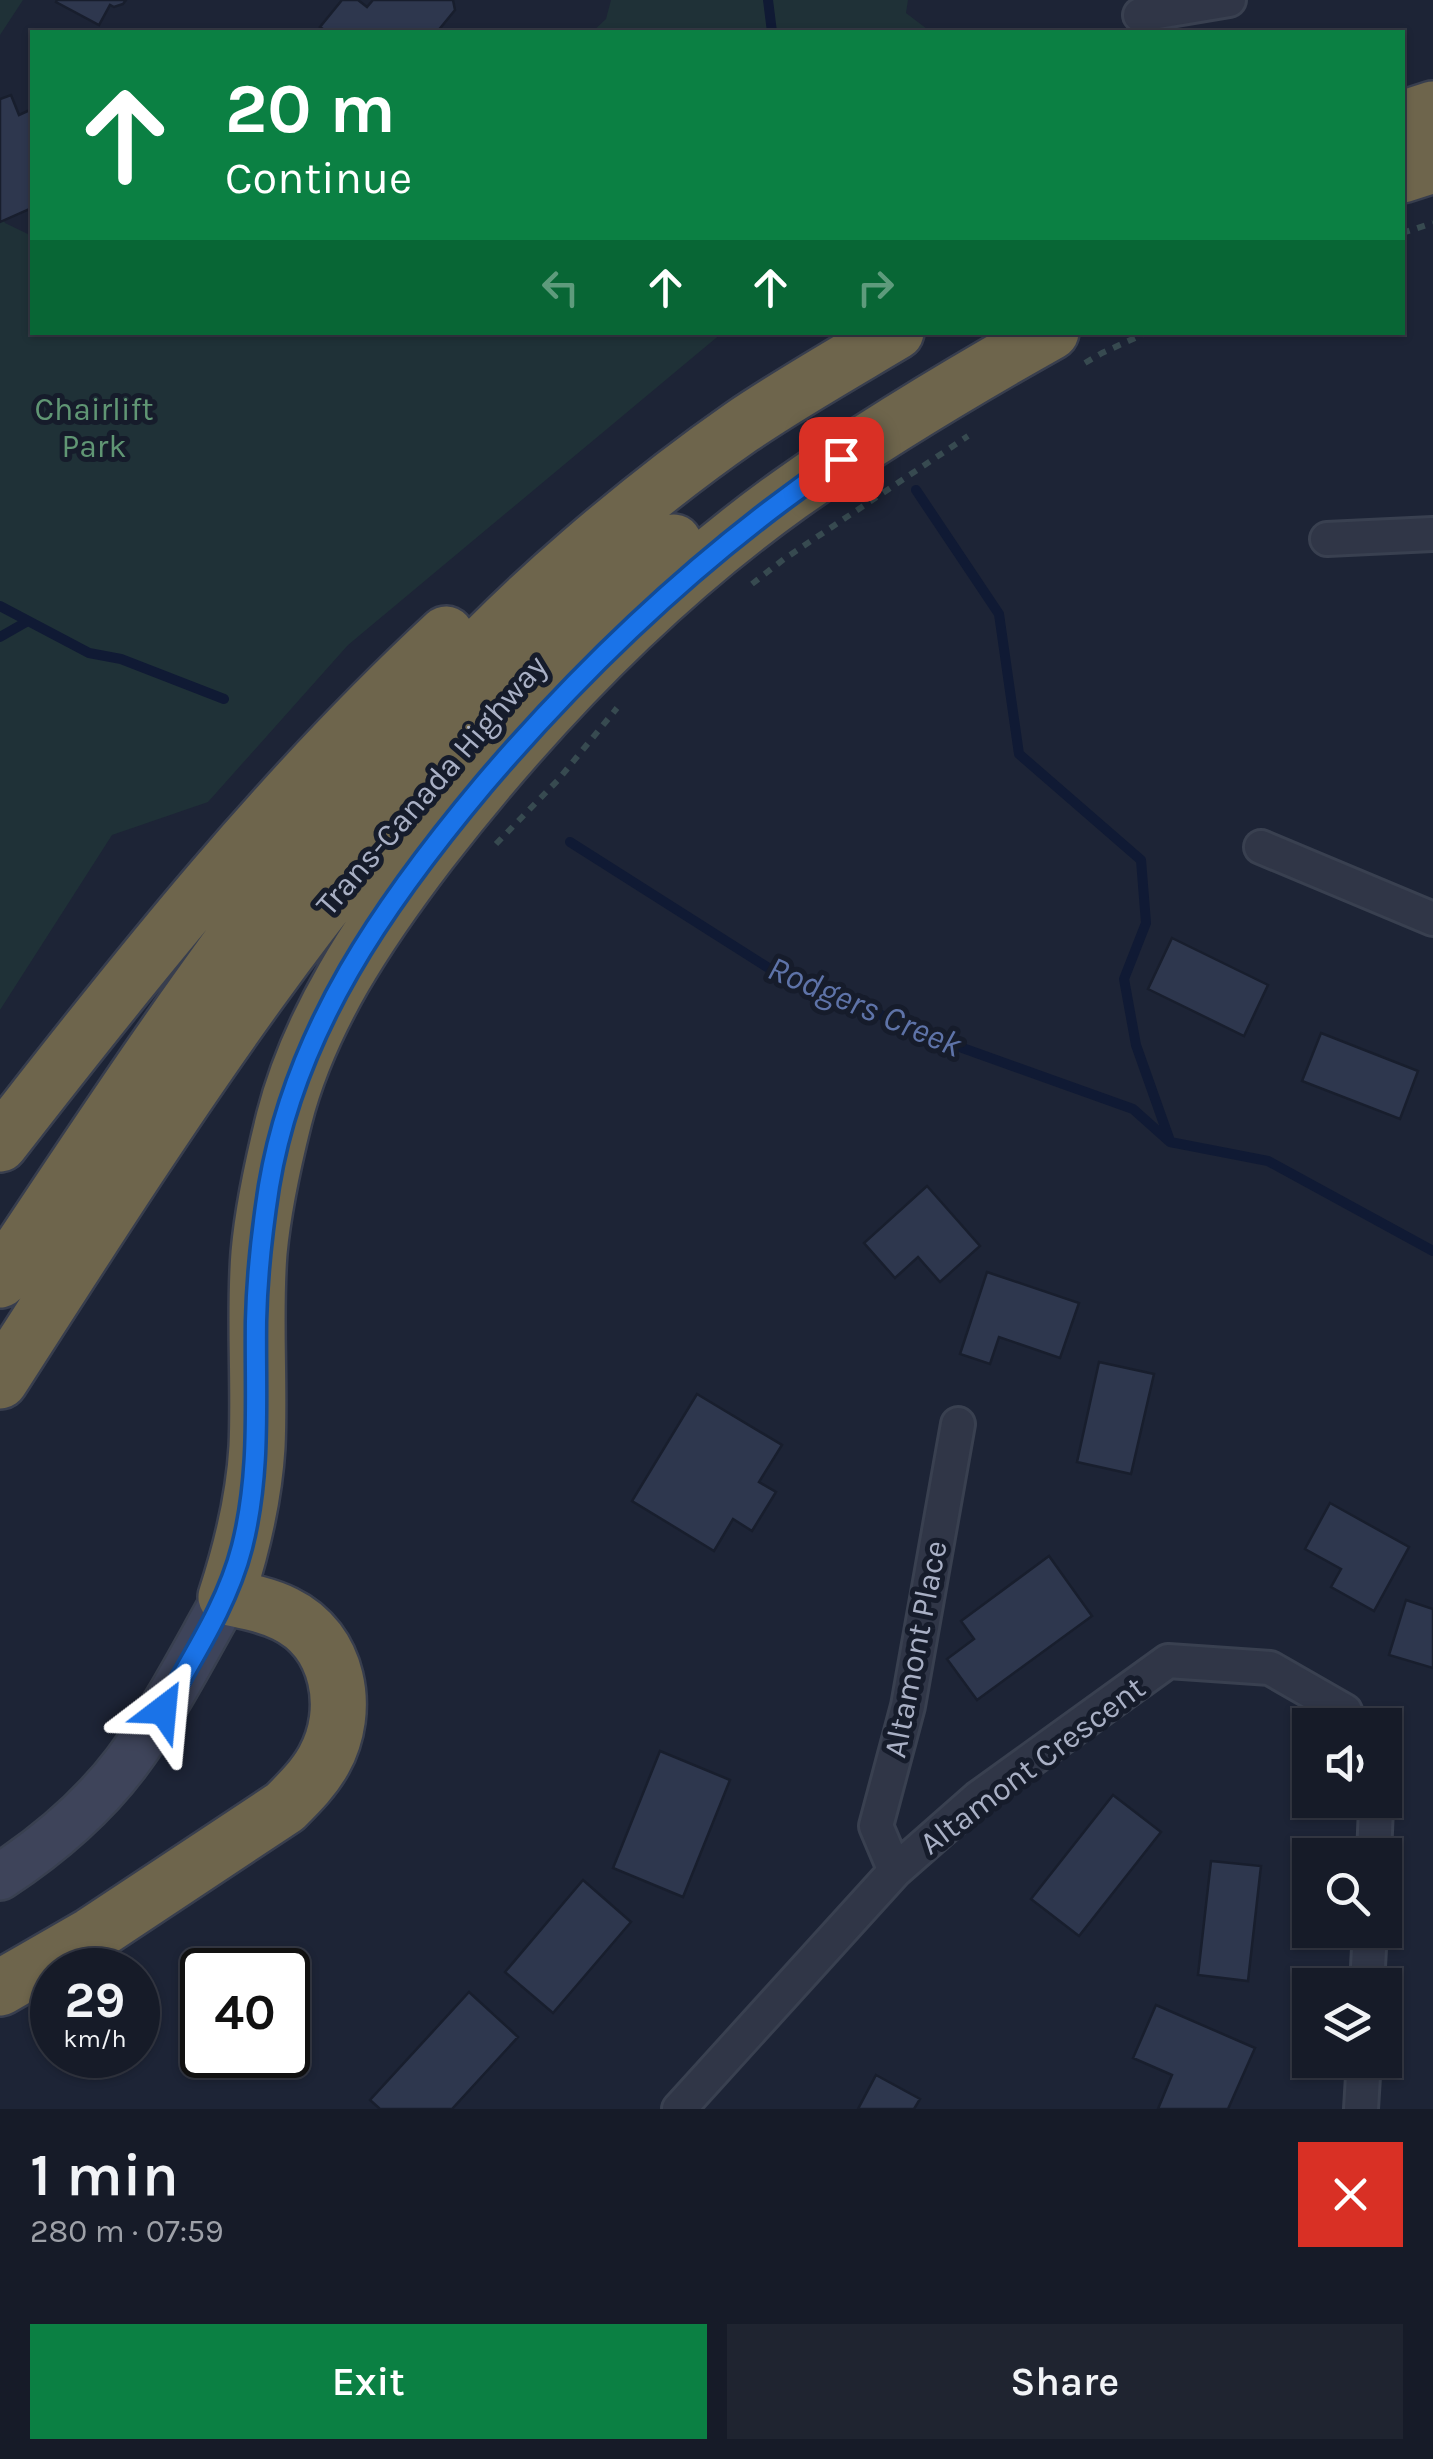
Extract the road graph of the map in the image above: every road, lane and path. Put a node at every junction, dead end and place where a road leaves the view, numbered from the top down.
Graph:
1 (1229, 0) edge
2 (1140, 15) dead end
3 (1433, 110) edge
4 (1405, 118) edge
5 (1433, 165) edge
6 (1405, 173) edge
7 (1433, 223) edge
8 (1405, 232) edge
9 (891, 335) edge
10 (1001, 335) edge
11 (1141, 335) edge
12 (1061, 352) edge
13 (742, 426) junction
14 (978, 428) dead end
15 (1433, 534) edge
16 (1327, 539) dead end
17 (739, 594) dead end
18 (624, 700) dead end
19 (1261, 847) dead end
20 (490, 849) dead end
21 (1433, 919) edge
22 (0, 1144) edge
23 (0, 1280) edge
24 (0, 1381) edge
25 (958, 1424) dead end
26 (226, 1597) junction
27 (1341, 1708) edge
28 (895, 1870) junction
29 (0, 1877) edge
30 (0, 1988) edge
31 (1363, 2078) edge
32 (679, 2109) edge
33 (1361, 2109) edge

1 - 2 street
3 - 4 highway
5 - 6 highway
7 - 8 path
9 - 13 highway, Trans-Canada Highway
10 - 24 highway, Trans-Canada Highway
11 - 12 path
12 - 26 highway
13 - 22 highway
13 - 23 highway, Trans-Canada Highway
14 - 17 path
15 - 16 street
18 - 20 path
19 - 21 street
25 - 28 street, Altamont Place
26 - 29 street
26 - 30 highway
27 - 28 street, Altamont Crescent
28 - 32 street, Altamont Crescent
31 - 33 street

